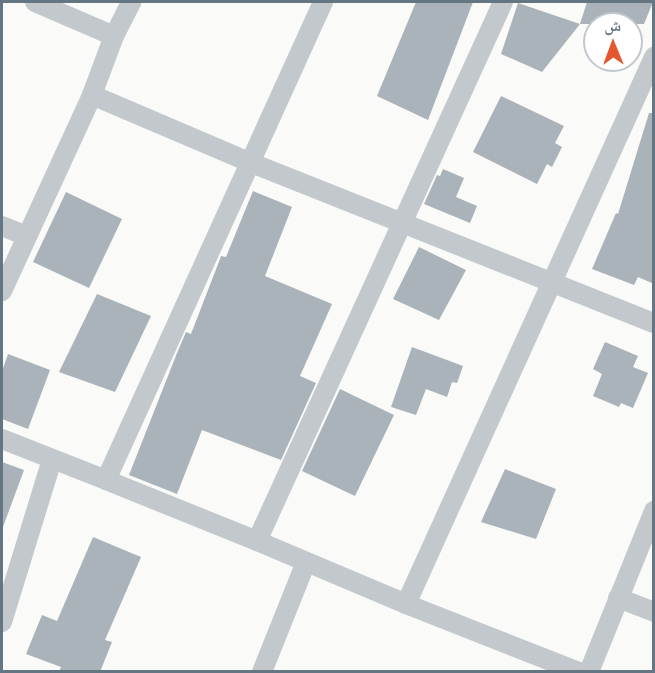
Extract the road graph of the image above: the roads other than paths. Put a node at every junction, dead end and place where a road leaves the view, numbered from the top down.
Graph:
1 (35, 2) edge
2 (130, 2) edge
3 (323, 2) edge
4 (503, 2) edge
5 (114, 36) junction
6 (654, 57) edge
7 (92, 95) junction
8 (249, 162) junction
9 (404, 223) junction
10 (2, 226) edge
11 (27, 236) junction
12 (550, 282) junction
13 (2, 291) edge
14 (654, 323) edge
15 (2, 439) edge
16 (52, 459) junction
17 (106, 480) junction
18 (654, 511) edge
19 (256, 541) junction
20 (306, 562) junction
21 (618, 598) junction
22 (406, 604) junction
23 (654, 612) edge
24 (2, 622) edge
25 (262, 672) edge
26 (579, 672) edge
27 (589, 672) edge

1 - 5 street
2 - 5 street
3 - 8 street
4 - 9 street
5 - 7 street
6 - 12 street
7 - 8 street
7 - 11 street
8 - 9 street
8 - 17 street
9 - 12 street
9 - 19 street
10 - 11 street
11 - 13 street
12 - 14 street
12 - 22 street
15 - 16 street
16 - 17 street
16 - 24 street
17 - 19 street
18 - 21 street
19 - 20 street
20 - 22 street
20 - 25 street
21 - 23 street
21 - 27 street
22 - 26 street

